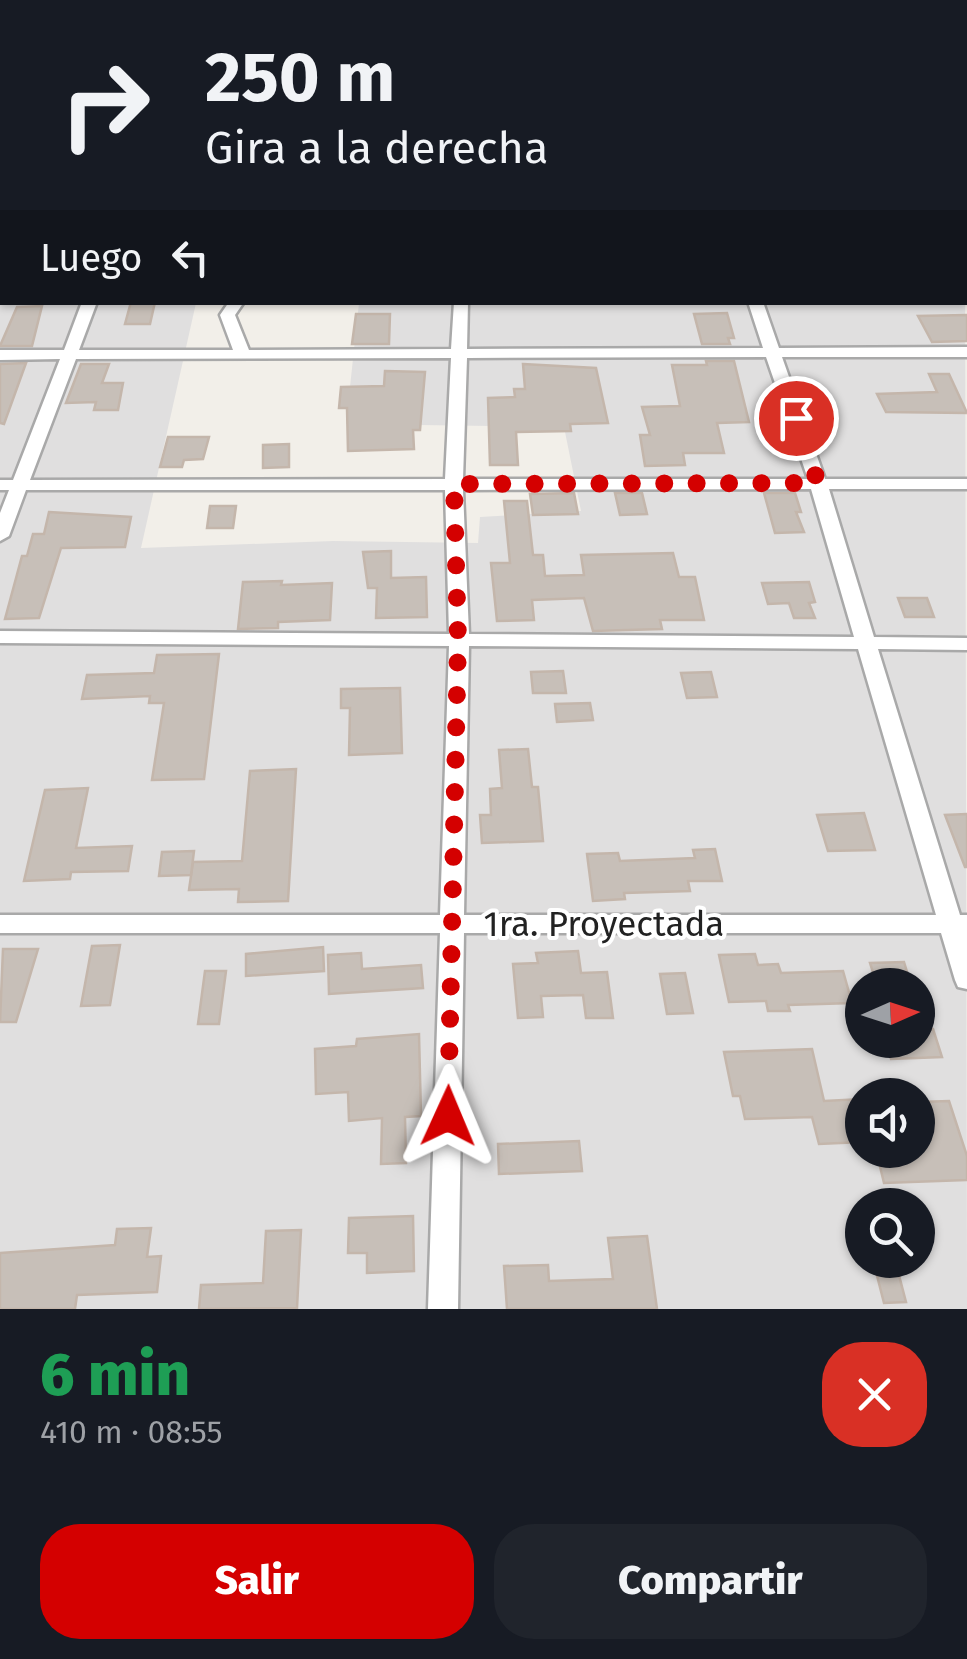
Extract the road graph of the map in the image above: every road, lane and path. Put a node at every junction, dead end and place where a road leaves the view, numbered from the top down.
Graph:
1 (89, 305) edge
2 (235, 305) edge
3 (461, 305) edge
4 (757, 305) edge
5 (967, 352) edge
6 (774, 353) junction
7 (244, 354) junction
8 (458, 354) junction
9 (0, 355) edge
10 (72, 355) junction
11 (818, 483) junction
12 (454, 484) junction
13 (967, 484) edge
14 (0, 485) edge
15 (20, 485) junction
16 (0, 536) edge
17 (0, 638) edge
18 (458, 641) junction
19 (867, 643) junction
20 (967, 644) edge
21 (0, 924) edge
22 (452, 924) junction
23 (959, 924) edge
24 (967, 980) edge
25 (443, 1309) edge

1 - 10 street
2 - 7 street
3 - 8 street
4 - 6 street
5 - 6 street
6 - 8 street
6 - 11 street
7 - 8 street
7 - 10 street
8 - 12 street
9 - 10 street
10 - 15 street
11 - 12 street
11 - 13 street
11 - 19 street
12 - 15 street
12 - 18 street
14 - 15 street
15 - 16 street
17 - 18 street
18 - 19 street
18 - 22 street
19 - 20 street
19 - 23 street
21 - 22 street, 1ra. Proyectada
22 - 23 street, 1ra. Proyectada
22 - 25 street
23 - 24 street

